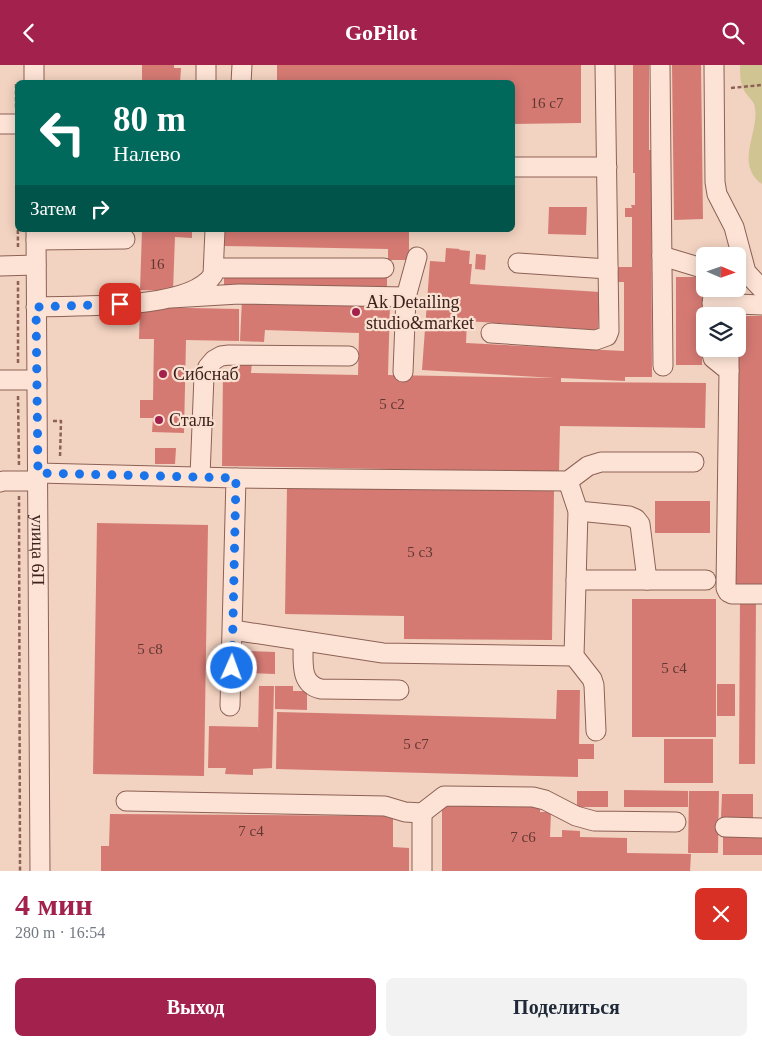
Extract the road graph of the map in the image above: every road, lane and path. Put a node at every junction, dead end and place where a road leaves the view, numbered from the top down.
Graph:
1 (34, 65) edge
2 (206, 65) edge
3 (242, 65) edge
4 (605, 65) edge
5 (660, 65) edge
6 (714, 65) edge
7 (34, 80) edge
8 (206, 80) edge
9 (241, 80) edge
10 (762, 85) edge
11 (714, 90) junction
12 (0, 124) edge
13 (15, 124) edge
14 (515, 167) edge
15 (607, 167) junction
16 (215, 232) edge
17 (36, 235) edge
18 (125, 239) dead end
19 (738, 247) edge
20 (662, 256) junction
21 (418, 257) dead end
22 (518, 263) dead end
23 (0, 265) edge
24 (36, 265) junction
25 (696, 266) edge
26 (384, 268) dead end
27 (214, 269) junction
28 (608, 269) junction
29 (746, 275) edge
30 (762, 289) edge
31 (406, 297) junction
32 (171, 298) junction
33 (762, 305) edge
34 (719, 306) edge
35 (36, 307) junction
36 (491, 333) dead end
37 (349, 356) dead end
38 (714, 357) edge
39 (729, 357) edge
40 (663, 366) dead end
41 (729, 371) junction
42 (403, 372) dead end
43 (0, 380) edge
44 (37, 380) junction
45 (694, 462) dead end
46 (200, 476) junction
47 (38, 477) junction
48 (236, 478) junction
49 (568, 481) junction
50 (0, 482) edge
51 (578, 511) junction
52 (576, 580) junction
53 (648, 580) junction
54 (706, 580) dead end
55 (762, 594) edge
56 (233, 630) junction
57 (303, 641) junction
58 (574, 656) junction
59 (398, 691) dead end
60 (230, 706) dead end
61 (596, 731) dead end
62 (126, 801) dead end
63 (422, 813) junction
64 (676, 822) dead end
65 (726, 827) dead end
66 (762, 828) edge
67 (40, 871) edge
68 (422, 871) edge

1 - 7 street
2 - 8 street
3 - 9 street
4 - 15 street
5 - 20 street
6 - 11 street
10 - 11 path
11 - 19 street
12 - 13 street
14 - 15 street
15 - 28 street
16 - 27 street
17 - 18 street
17 - 24 street, улица 6П
20 - 25 street
20 - 40 street
21 - 31 street
22 - 28 street
23 - 24 street
24 - 35 street, улица 6П
26 - 27 street
27 - 32 street
28 - 36 street
29 - 30 street
31 - 32 street
31 - 42 street
32 - 35 street
33 - 34 street
35 - 44 street, улица 6П
37 - 46 street
38 - 41 street
39 - 41 street
41 - 55 street
43 - 44 street
44 - 47 street, улица 6П
45 - 49 street
46 - 47 street
46 - 48 street
47 - 50 street
47 - 67 street, улица 6П
48 - 49 street
48 - 56 street
49 - 51 street
51 - 52 street
51 - 53 street
52 - 53 street
52 - 58 street
53 - 54 street
56 - 57 street
56 - 60 street
57 - 58 street
57 - 59 street
58 - 61 street
62 - 63 street
63 - 64 street
63 - 68 street
65 - 66 street

